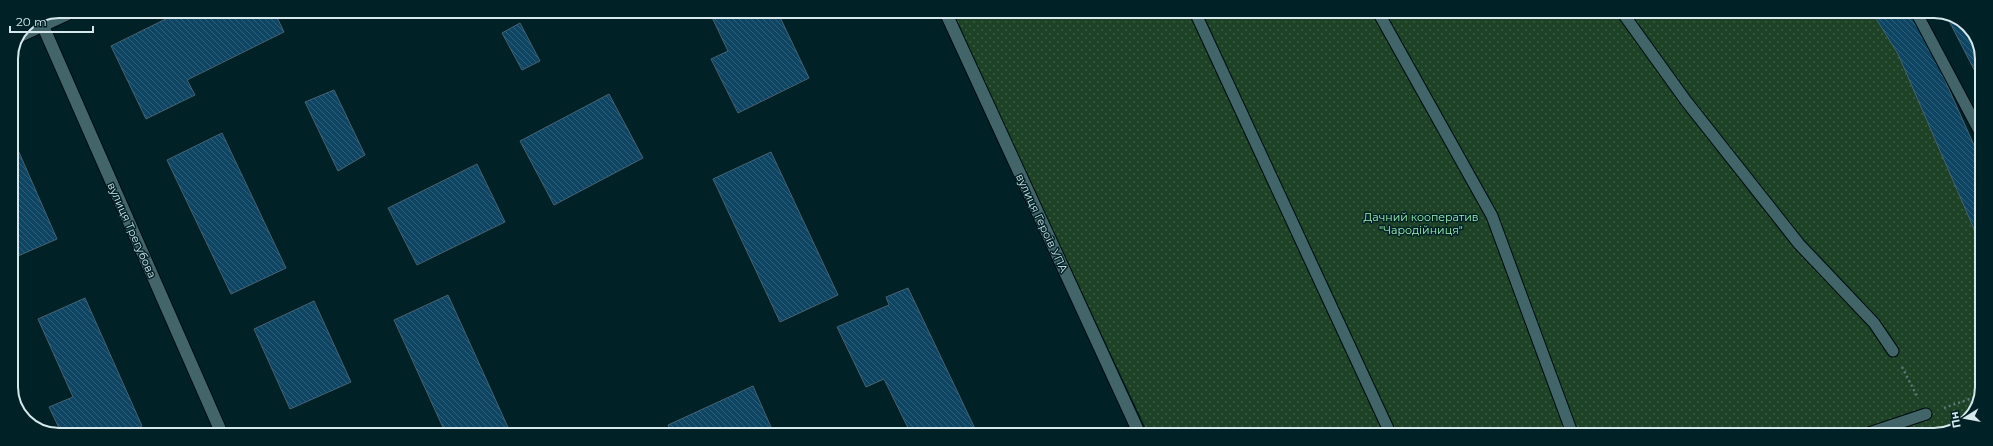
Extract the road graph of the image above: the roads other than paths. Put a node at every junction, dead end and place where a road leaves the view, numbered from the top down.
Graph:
1 (60, 18) edge
2 (948, 18) edge
3 (1198, 18) edge
4 (1381, 18) edge
5 (1626, 18) edge
6 (1919, 18) edge
7 (43, 26) junction
8 (28, 33) edge
9 (1975, 123) edge
10 (1893, 350) road end
11 (1926, 414) road end
12 (219, 428) edge
13 (1137, 428) edge
14 (1388, 428) edge
15 (1570, 428) edge
16 (1884, 428) edge

1 - 7 street
2 - 13 street, вулиця Героїв УПА
3 - 14 lane
4 - 15 lane
5 - 10 lane
6 - 9 lane
7 - 8 street
7 - 12 street, вулиця Трегубова
11 - 16 lane

